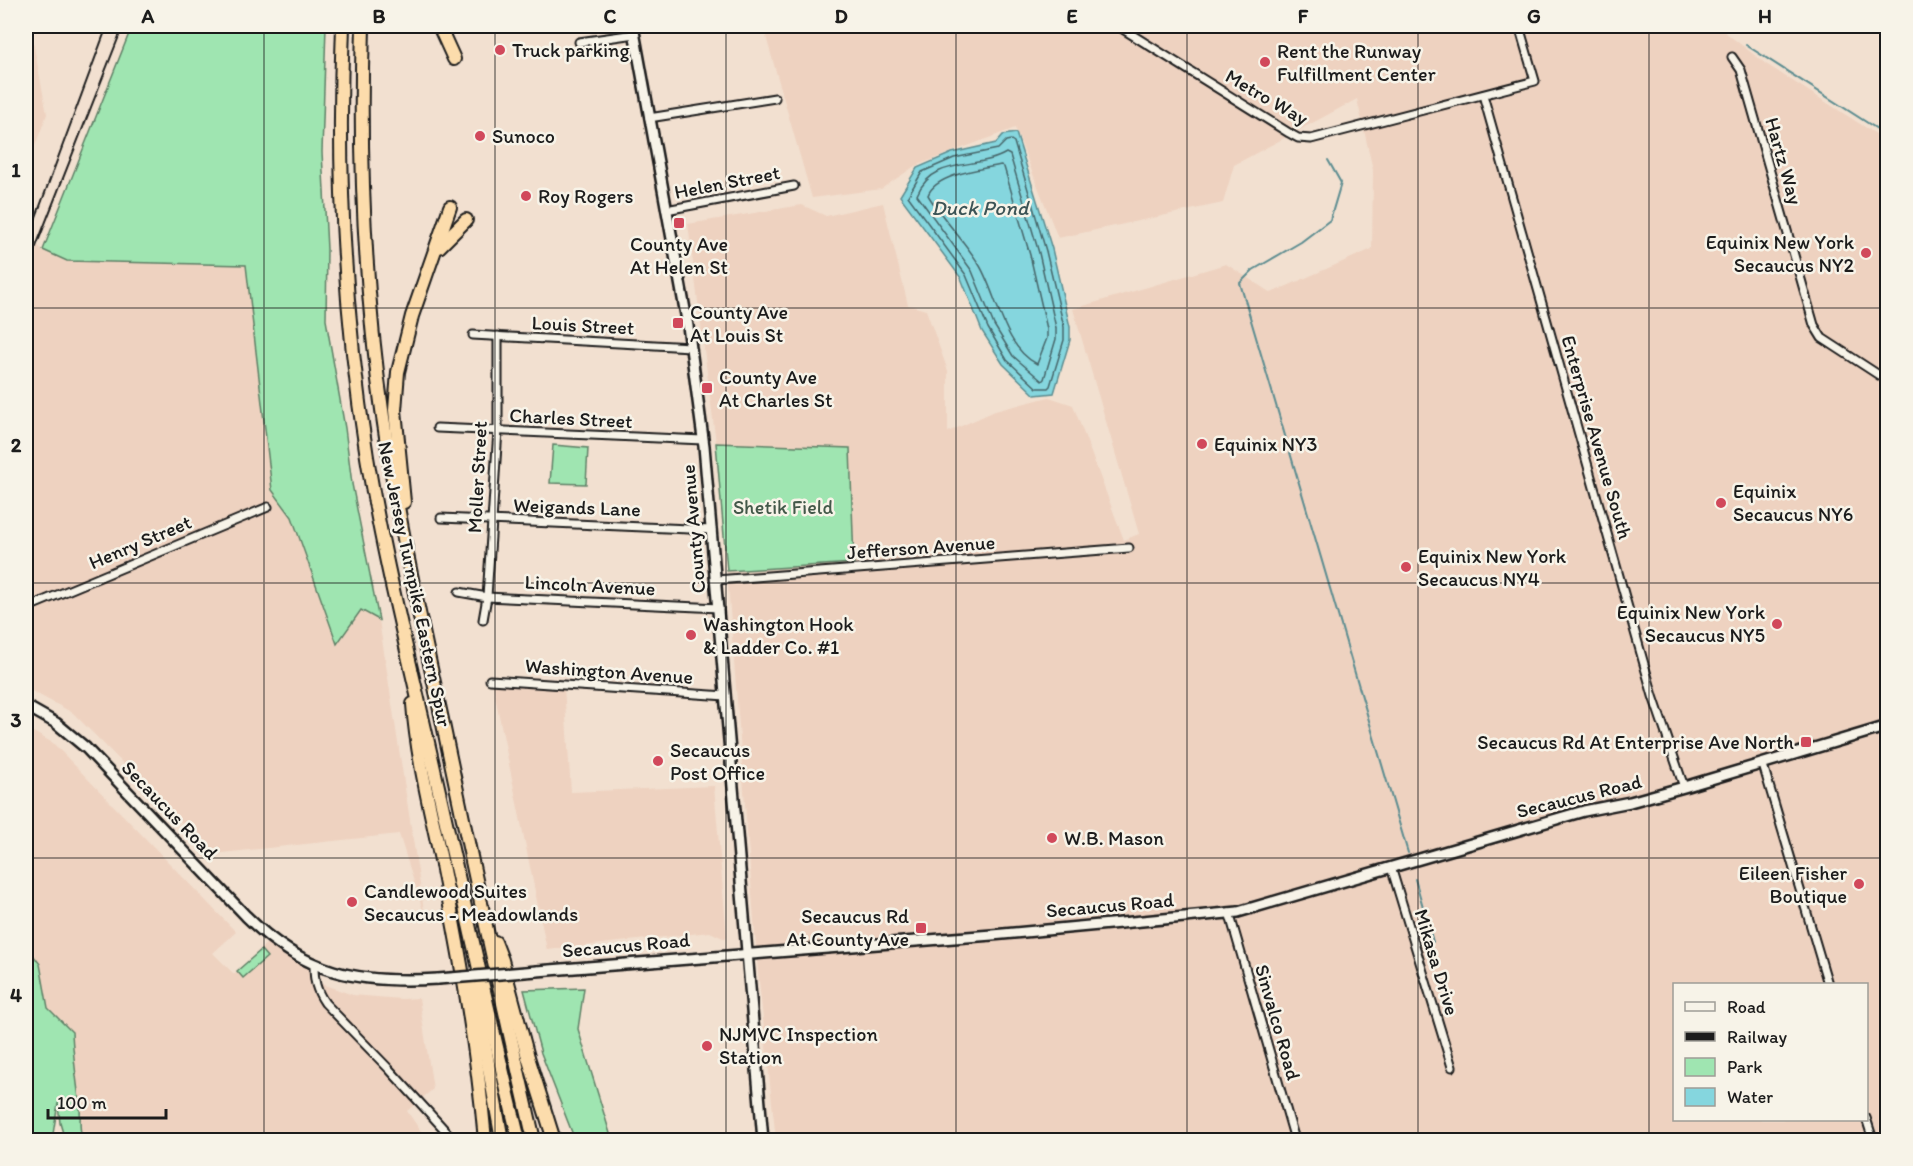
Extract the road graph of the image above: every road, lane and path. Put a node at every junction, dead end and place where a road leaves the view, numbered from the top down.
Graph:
1 (343, 26) edge
2 (363, 26) edge
3 (439, 26) edge
4 (1118, 26) edge
5 (1519, 26) edge
6 (634, 30) edge
7 (579, 42) dead end
8 (1732, 57) dead end
9 (454, 59) dead end
10 (1483, 95) junction
11 (775, 98) dead end
12 (649, 118) junction
13 (794, 186) dead end
14 (450, 207) dead end
15 (666, 210) junction
16 (466, 220) dead end
17 (435, 253) junction
18 (473, 335) dead end
19 (498, 336) junction
20 (691, 347) junction
21 (1887, 381) edge
22 (437, 428) dead end
23 (498, 430) junction
24 (703, 440) junction
25 (268, 507) dead end
26 (441, 518) dead end
27 (491, 520) junction
28 (712, 530) junction
29 (1129, 548) dead end
30 (408, 560) junction
31 (716, 580) junction
32 (459, 592) dead end
33 (487, 597) junction
34 (26, 608) edge
35 (718, 608) junction
36 (483, 620) dead end
37 (410, 664) junction
38 (490, 680) dead end
39 (726, 696) junction
40 (26, 706) edge
41 (1887, 726) edge
42 (1763, 765) junction
43 (1684, 787) junction
44 (1391, 867) junction
45 (458, 876) junction
46 (482, 910) junction
47 (1229, 912) junction
48 (747, 954) junction
49 (314, 965) junction
50 (1828, 983) edge
51 (1452, 1067) dead end
52 (1867, 1121) edge
53 (454, 1140) edge
54 (485, 1140) edge
55 (502, 1140) edge
56 (519, 1140) edge
57 (534, 1140) edge
58 (554, 1140) edge
59 (763, 1140) edge
60 (1295, 1140) edge
61 (1873, 1140) edge

1 - 37 highway, New Jersey Turnpike Eastern Spur
2 - 30 highway, New Jersey Turnpike Eastern Spur
3 - 9 highway
4 - 10 street, Metro Way
5 - 10 street, Metro Way
6 - 7 street
6 - 12 main road, County Avenue
8 - 21 street, Hartz Way
10 - 43 street, Enterprise Avenue South
11 - 12 street
12 - 15 main road, County Avenue
13 - 15 street, Helen Street
14 - 17 highway
15 - 20 main road, County Avenue
16 - 17 highway
17 - 30 highway
18 - 19 street, Louis Street
19 - 20 street, Louis Street
19 - 23 street, Moller Street
20 - 24 main road, County Avenue
22 - 23 street, Charles Street
23 - 24 street, Charles Street
23 - 27 street, Moller Street
24 - 28 main road, County Avenue
25 - 34 street, Henry Street
26 - 27 street, Weigands Lane
27 - 28 street, Weigands Lane
27 - 33 street, Moller Street
28 - 31 main road, County Avenue
29 - 31 street, Jefferson Avenue
30 - 46 highway, New Jersey Turnpike Eastern Spur
31 - 35 main road, County Avenue
32 - 33 street, Lincoln Avenue
33 - 35 street, Lincoln Avenue
33 - 36 street, Moller Street
35 - 39 main road, County Avenue
37 - 45 highway, New Jersey Turnpike Eastern Spur
37 - 54 highway
38 - 39 street, Washington Avenue
39 - 48 main road, County Avenue
40 - 49 main road, Secaucus Road
41 - 42 main road, Secaucus Road
42 - 43 main road, Secaucus Road
42 - 50 street
43 - 44 main road, Secaucus Road
44 - 47 main road, Secaucus Road
44 - 51 street, Mikasa Drive
45 - 55 highway
45 - 56 highway, New Jersey Turnpike Eastern Spur
46 - 57 highway, New Jersey Turnpike Eastern Spur
46 - 58 highway
47 - 48 main road, Secaucus Road
47 - 60 street, Sinvalco Road
48 - 49 main road, Secaucus Road, bridge
48 - 59 main road, County Avenue
49 - 53 street
52 - 61 street

